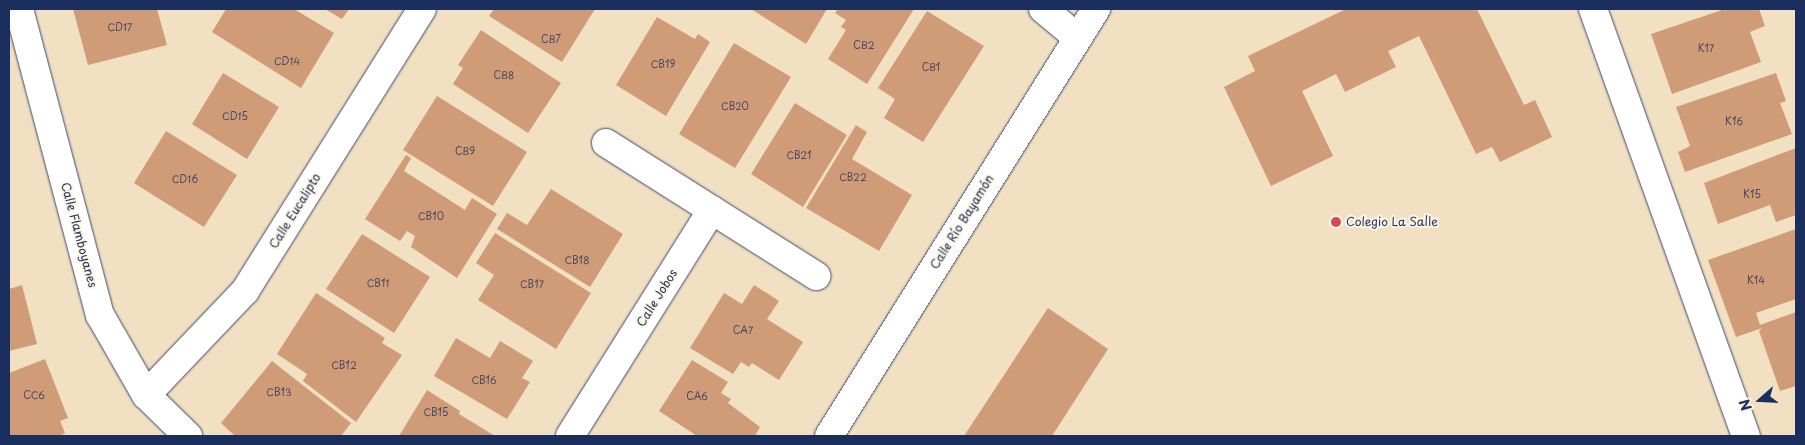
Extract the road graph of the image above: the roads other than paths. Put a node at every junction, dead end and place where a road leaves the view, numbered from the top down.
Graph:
1 (19, 9) edge
2 (422, 9) edge
3 (1043, 9) edge
4 (1096, 9) edge
5 (1593, 9) edge
6 (1078, 38) junction
7 (606, 143) dead end
8 (712, 210) junction
9 (816, 276) dead end
10 (146, 395) junction
11 (188, 436) edge
12 (570, 436) edge
13 (829, 436) edge
14 (1746, 436) edge

1 - 10 street, Calle Flamboyanes
2 - 10 street, Calle Eucalipto
3 - 6 street
4 - 6 street, Calle Río Bayamón
5 - 14 street
6 - 13 street, Calle Río Bayamón
7 - 8 street
8 - 9 street
8 - 12 street, Calle Jobos
10 - 11 street, Calle Flamboyanes

